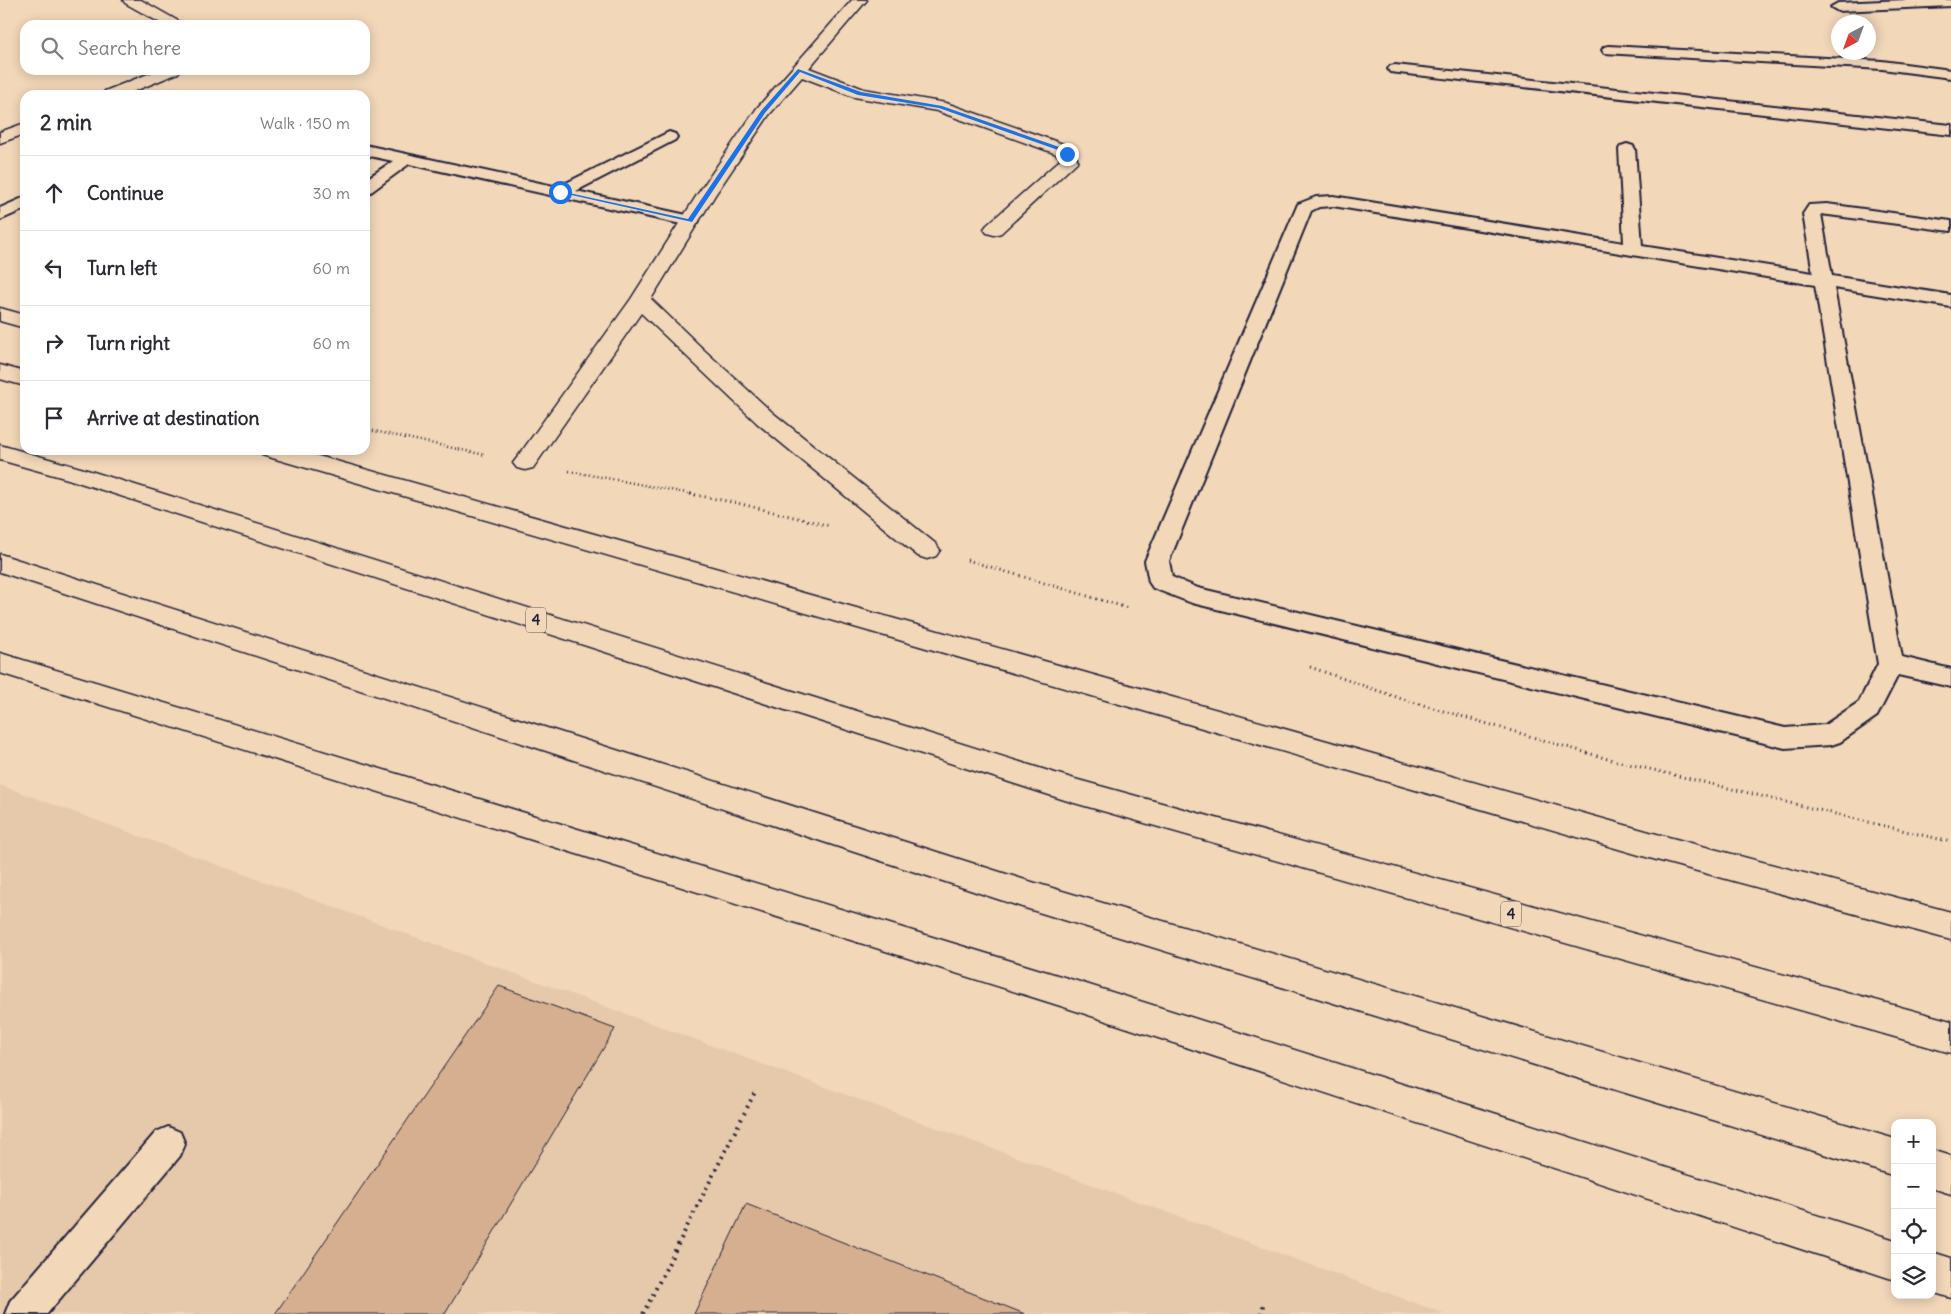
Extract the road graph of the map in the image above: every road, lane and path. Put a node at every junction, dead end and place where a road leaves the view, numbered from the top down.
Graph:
1 (130, 0) edge
2 (860, 0) edge
3 (1951, 2) edge
4 (1838, 7) dead end
5 (166, 20) edge
6 (1608, 50) dead end
7 (1395, 69) dead end
8 (800, 70) junction
9 (1951, 74) edge
10 (160, 75) edge
11 (123, 90) edge
12 (20, 130) edge
13 (1951, 130) edge
14 (669, 137) dead end
15 (0, 138) edge
16 (1627, 149) dead end
17 (370, 151) edge
18 (406, 159) junction
19 (370, 184) edge
20 (560, 192) junction
21 (20, 205) edge
22 (0, 215) edge
23 (690, 221) junction
24 (1951, 226) edge
25 (994, 229) dead end
26 (1633, 250) junction
27 (1824, 280) junction
28 (640, 300) junction
29 (1951, 301) edge
30 (0, 314) edge
31 (20, 320) edge
32 (0, 372) edge
33 (20, 378) edge
34 (0, 452) edge
35 (287, 455) edge
36 (525, 463) dead end
37 (927, 550) dead end
38 (0, 563) edge
39 (0, 663) edge
40 (1891, 664) junction
41 (1951, 678) edge
42 (1951, 926) edge
43 (1951, 1037) edge
44 (755, 1092) dead end
45 (168, 1144) dead end
46 (1891, 1157) edge
47 (1936, 1170) edge
48 (1951, 1175) edge
49 (1891, 1259) edge
50 (1936, 1273) edge
51 (1951, 1278) edge
52 (1264, 1301) dead end
53 (23, 1314) edge
54 (643, 1314) edge
55 (1261, 1314) edge

1 - 5 main road
2 - 8 main road
3 - 4 lane
6 - 9 lane
7 - 13 lane
8 - 23 main road
8 - 25 main road
10 - 11 main road
12 - 15 main road
14 - 20 lane
16 - 26 lane
17 - 18 lane
18 - 19 lane
18 - 20 lane
20 - 23 lane
21 - 22 lane
23 - 28 main road
24 - 27 lane
26 - 27 lane
26 - 40 lane
27 - 29 lane
27 - 40 lane
28 - 36 main road
28 - 37 main road
30 - 31 main road
32 - 33 main road
34 - 43 main road, 4
35 - 42 main road
38 - 46 main road
39 - 49 main road
40 - 41 lane
44 - 54 path
45 - 53 lane
47 - 48 main road
50 - 51 main road
52 - 55 path

